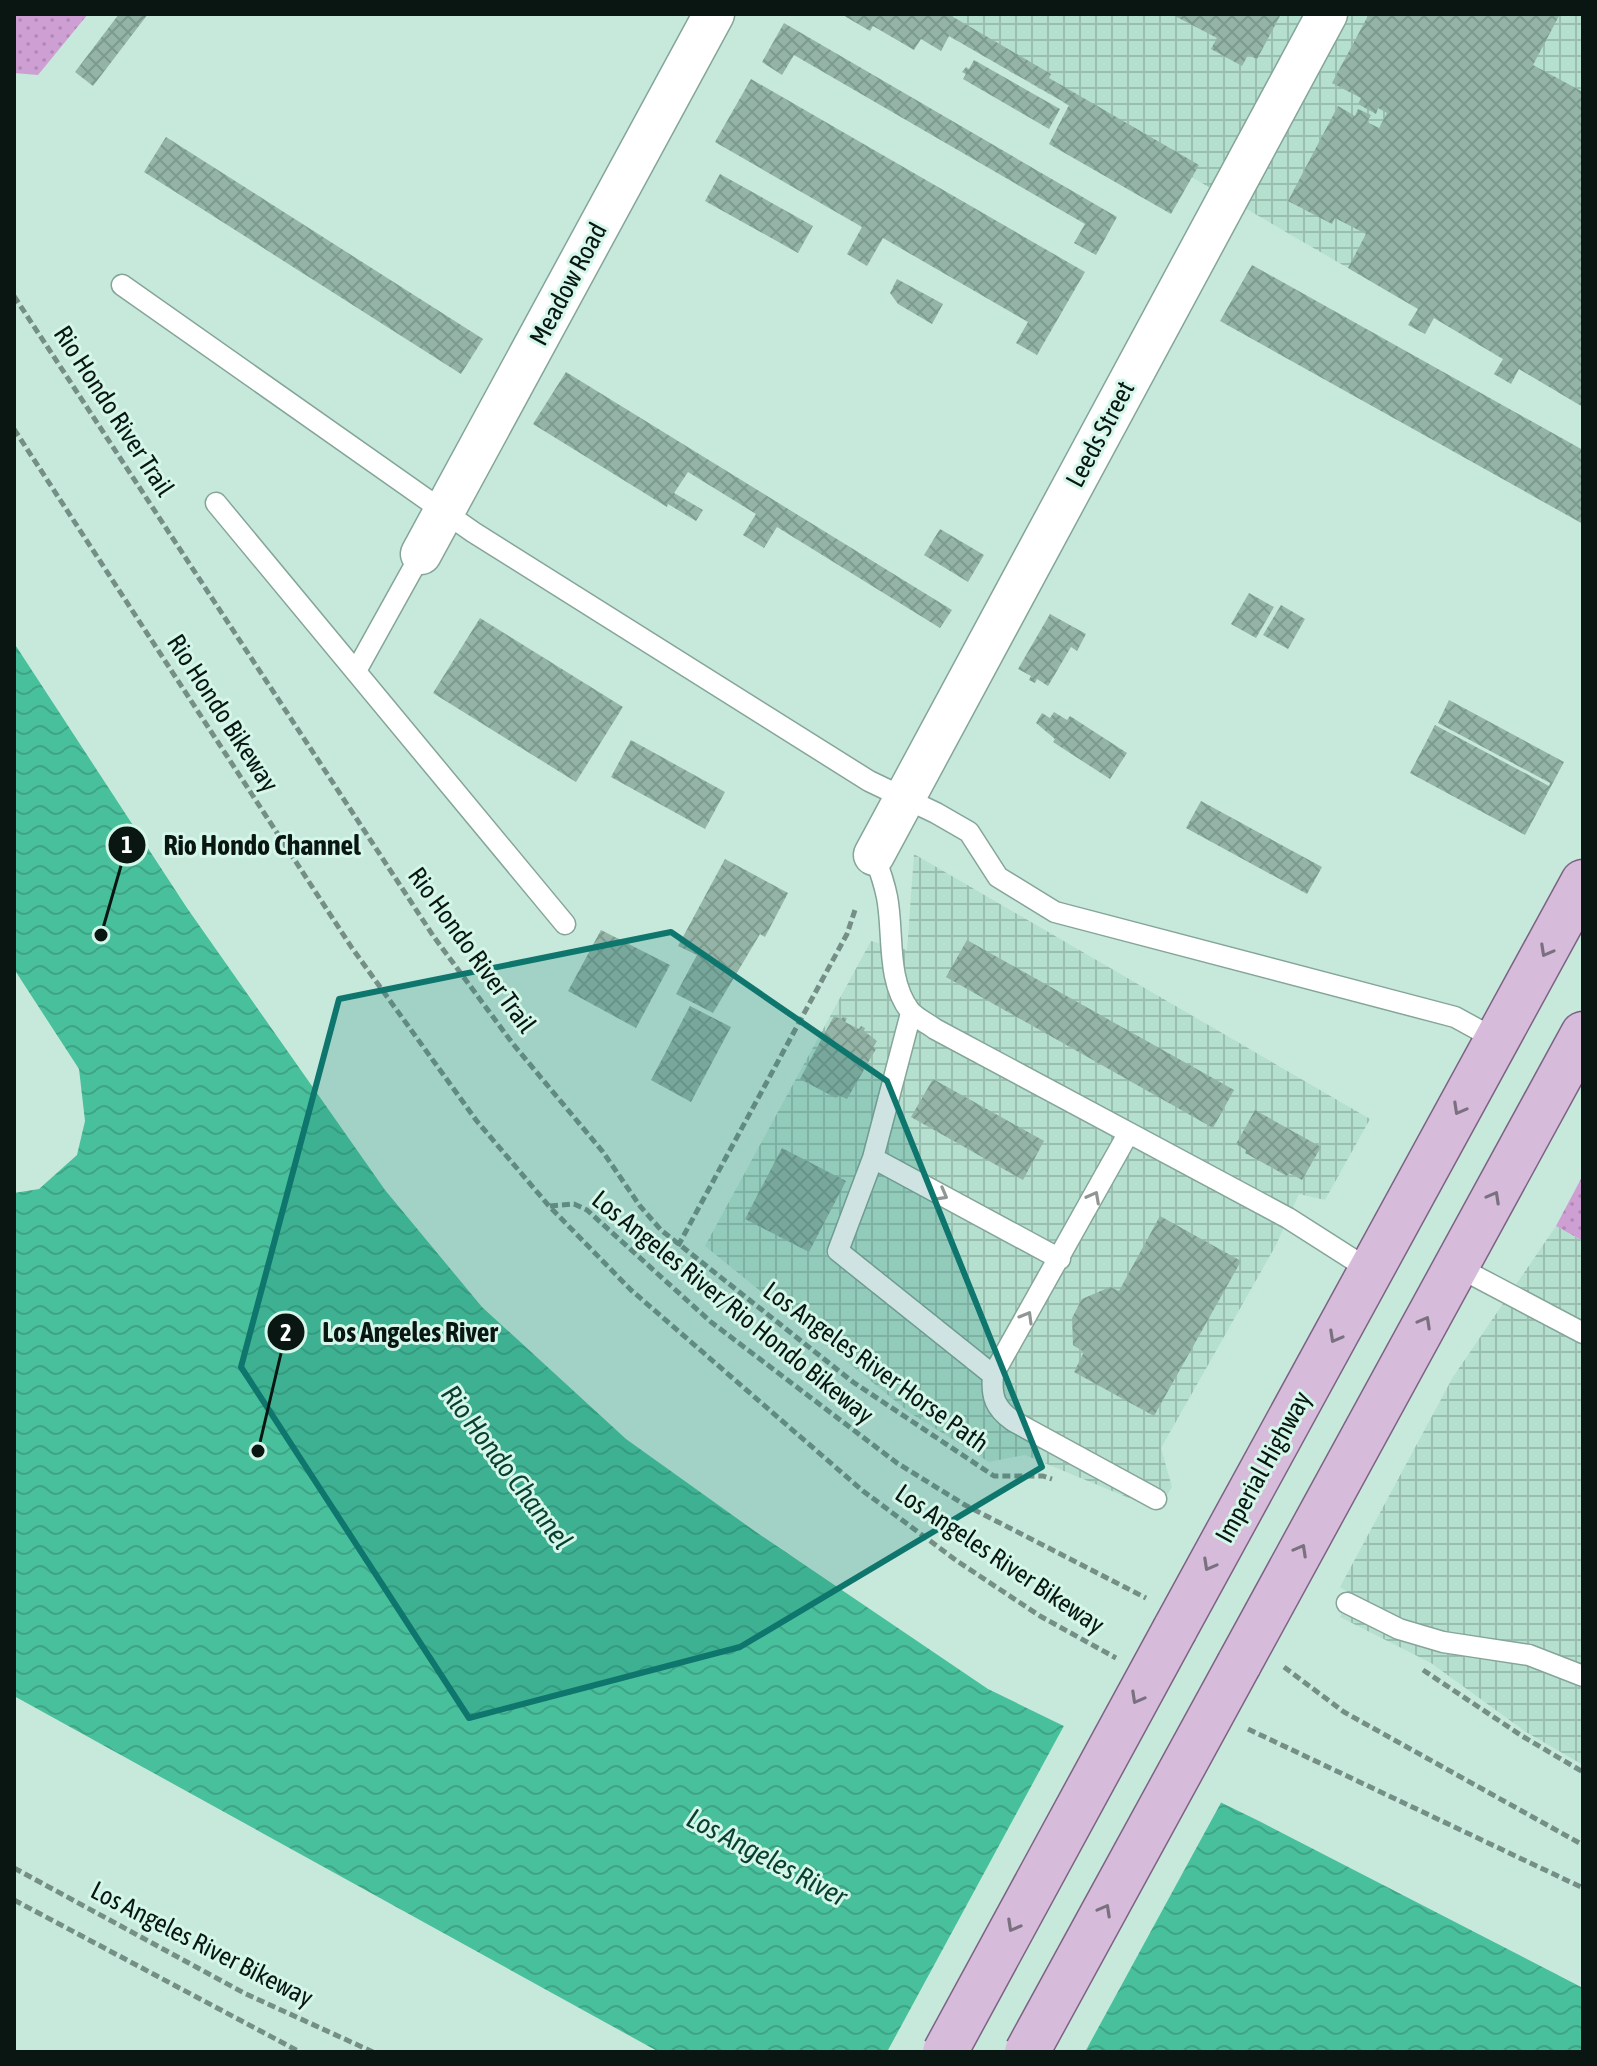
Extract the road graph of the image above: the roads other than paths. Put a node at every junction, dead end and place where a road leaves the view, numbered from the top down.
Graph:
1 (714, 14) edge
2 (1327, 14) edge
3 (122, 285) dead end
4 (216, 503) dead end
5 (444, 513) junction
6 (421, 554) joint
7 (356, 671) junction
8 (905, 798) junction
9 (874, 855) joint
10 (1583, 882) edge
11 (565, 924) dead end
12 (911, 1013) junction
13 (1583, 1034) edge
14 (1497, 1040) junction
15 (1128, 1134) junction
16 (873, 1158) junction
17 (1060, 1259) junction
18 (1456, 1266) junction
19 (1371, 1271) junction
20 (1583, 1333) edge
21 (993, 1375) junction
22 (1156, 1499) dead end
23 (1347, 1603) dead end
24 (1583, 1676) edge
25 (945, 2052) edge
26 (1027, 2052) edge

1 - 5 street, Meadow Road
2 - 8 street, Leeds Street
3 - 5 lane
4 - 7 lane
5 - 6 street, Meadow Road
5 - 8 lane
6 - 7 lane
7 - 11 lane
8 - 9 street, Leeds Street
8 - 14 lane
9 - 12 lane
10 -> 14 main road, Imperial Highway
12 - 15 lane
12 - 16 lane
18 -> 13 main road
14 -> 19 main road, Imperial Highway
17 -> 15 lane
15 - 19 lane
16 -> 17 lane
16 - 21 lane
21 -> 17 lane
18 - 20 lane
26 -> 18 main road, bridge
19 -> 25 main road, Imperial Highway, bridge
21 - 22 lane
23 - 24 lane

